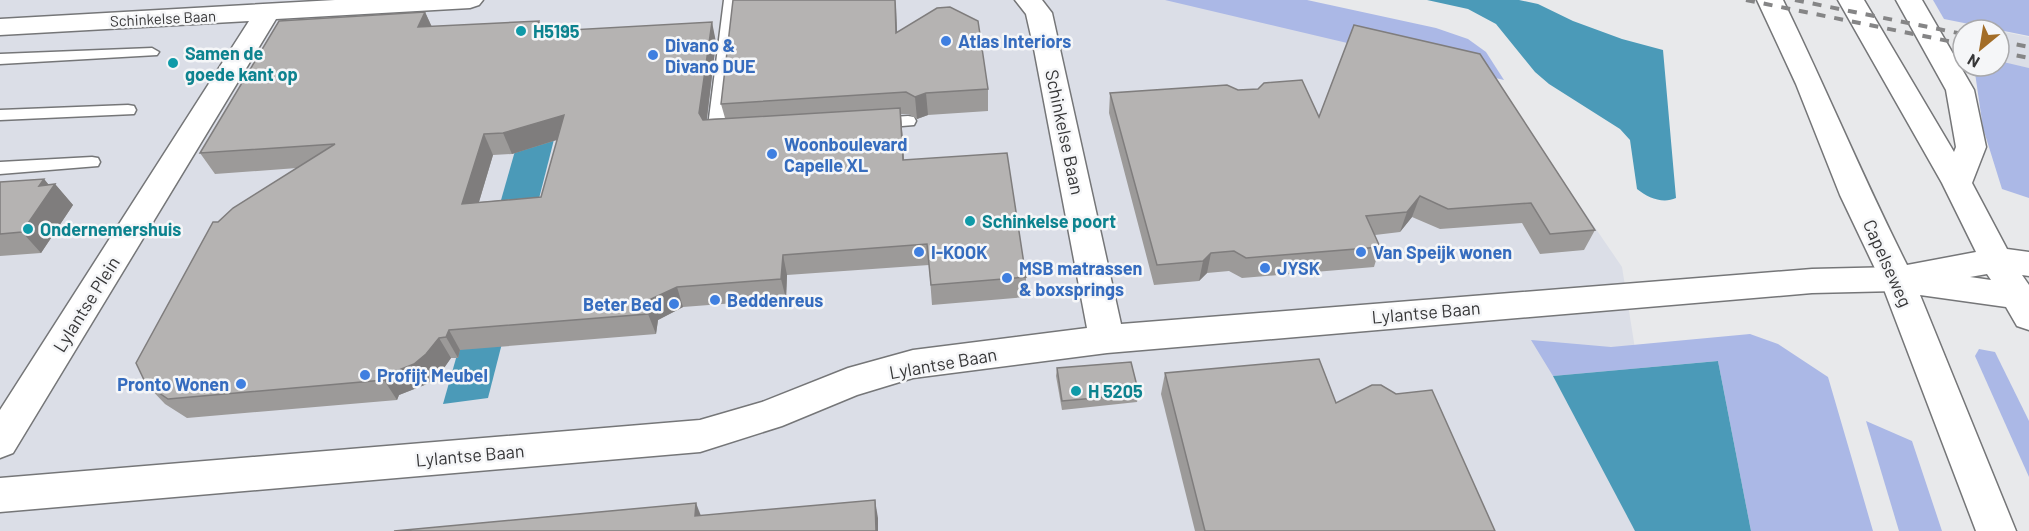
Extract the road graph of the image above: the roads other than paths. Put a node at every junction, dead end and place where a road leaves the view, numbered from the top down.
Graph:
1 (470, 0) edge
2 (731, 0) edge
3 (1028, 0) edge
4 (1770, 0) edge
5 (1851, 0) edge
6 (1909, 0) edge
7 (267, 12) junction
8 (0, 27) edge
9 (152, 52) dead end
10 (0, 59) edge
11 (128, 110) dead end
12 (0, 115) edge
13 (908, 121) dead end
14 (863, 124) edge
15 (738, 132) edge
16 (92, 162) dead end
17 (0, 168) edge
18 (1957, 183) junction
19 (1996, 260) junction
20 (2029, 264) edge
21 (1896, 279) junction
22 (2025, 304) edge
23 (1107, 339) junction
24 (0, 442) edge
25 (0, 495) edge
26 (1996, 531) edge

1 - 7 street, Schinkelse Baan
2 - 15 lane
3 - 23 street, Schinkelse Baan
4 - 21 street, Capelseweg
5 - 18 street
6 - 18 street
7 - 8 street, Schinkelse Baan
7 - 24 street, Lylantse Plein
9 - 10 lane
11 - 12 lane
13 - 14 lane
16 - 17 lane
18 - 19 street
19 - 20 street
19 - 21 street
19 - 22 street
21 - 22 street
21 - 23 street, Lylantse Baan
21 - 26 street, Capelseweg
23 - 25 street, Lylantse Baan

